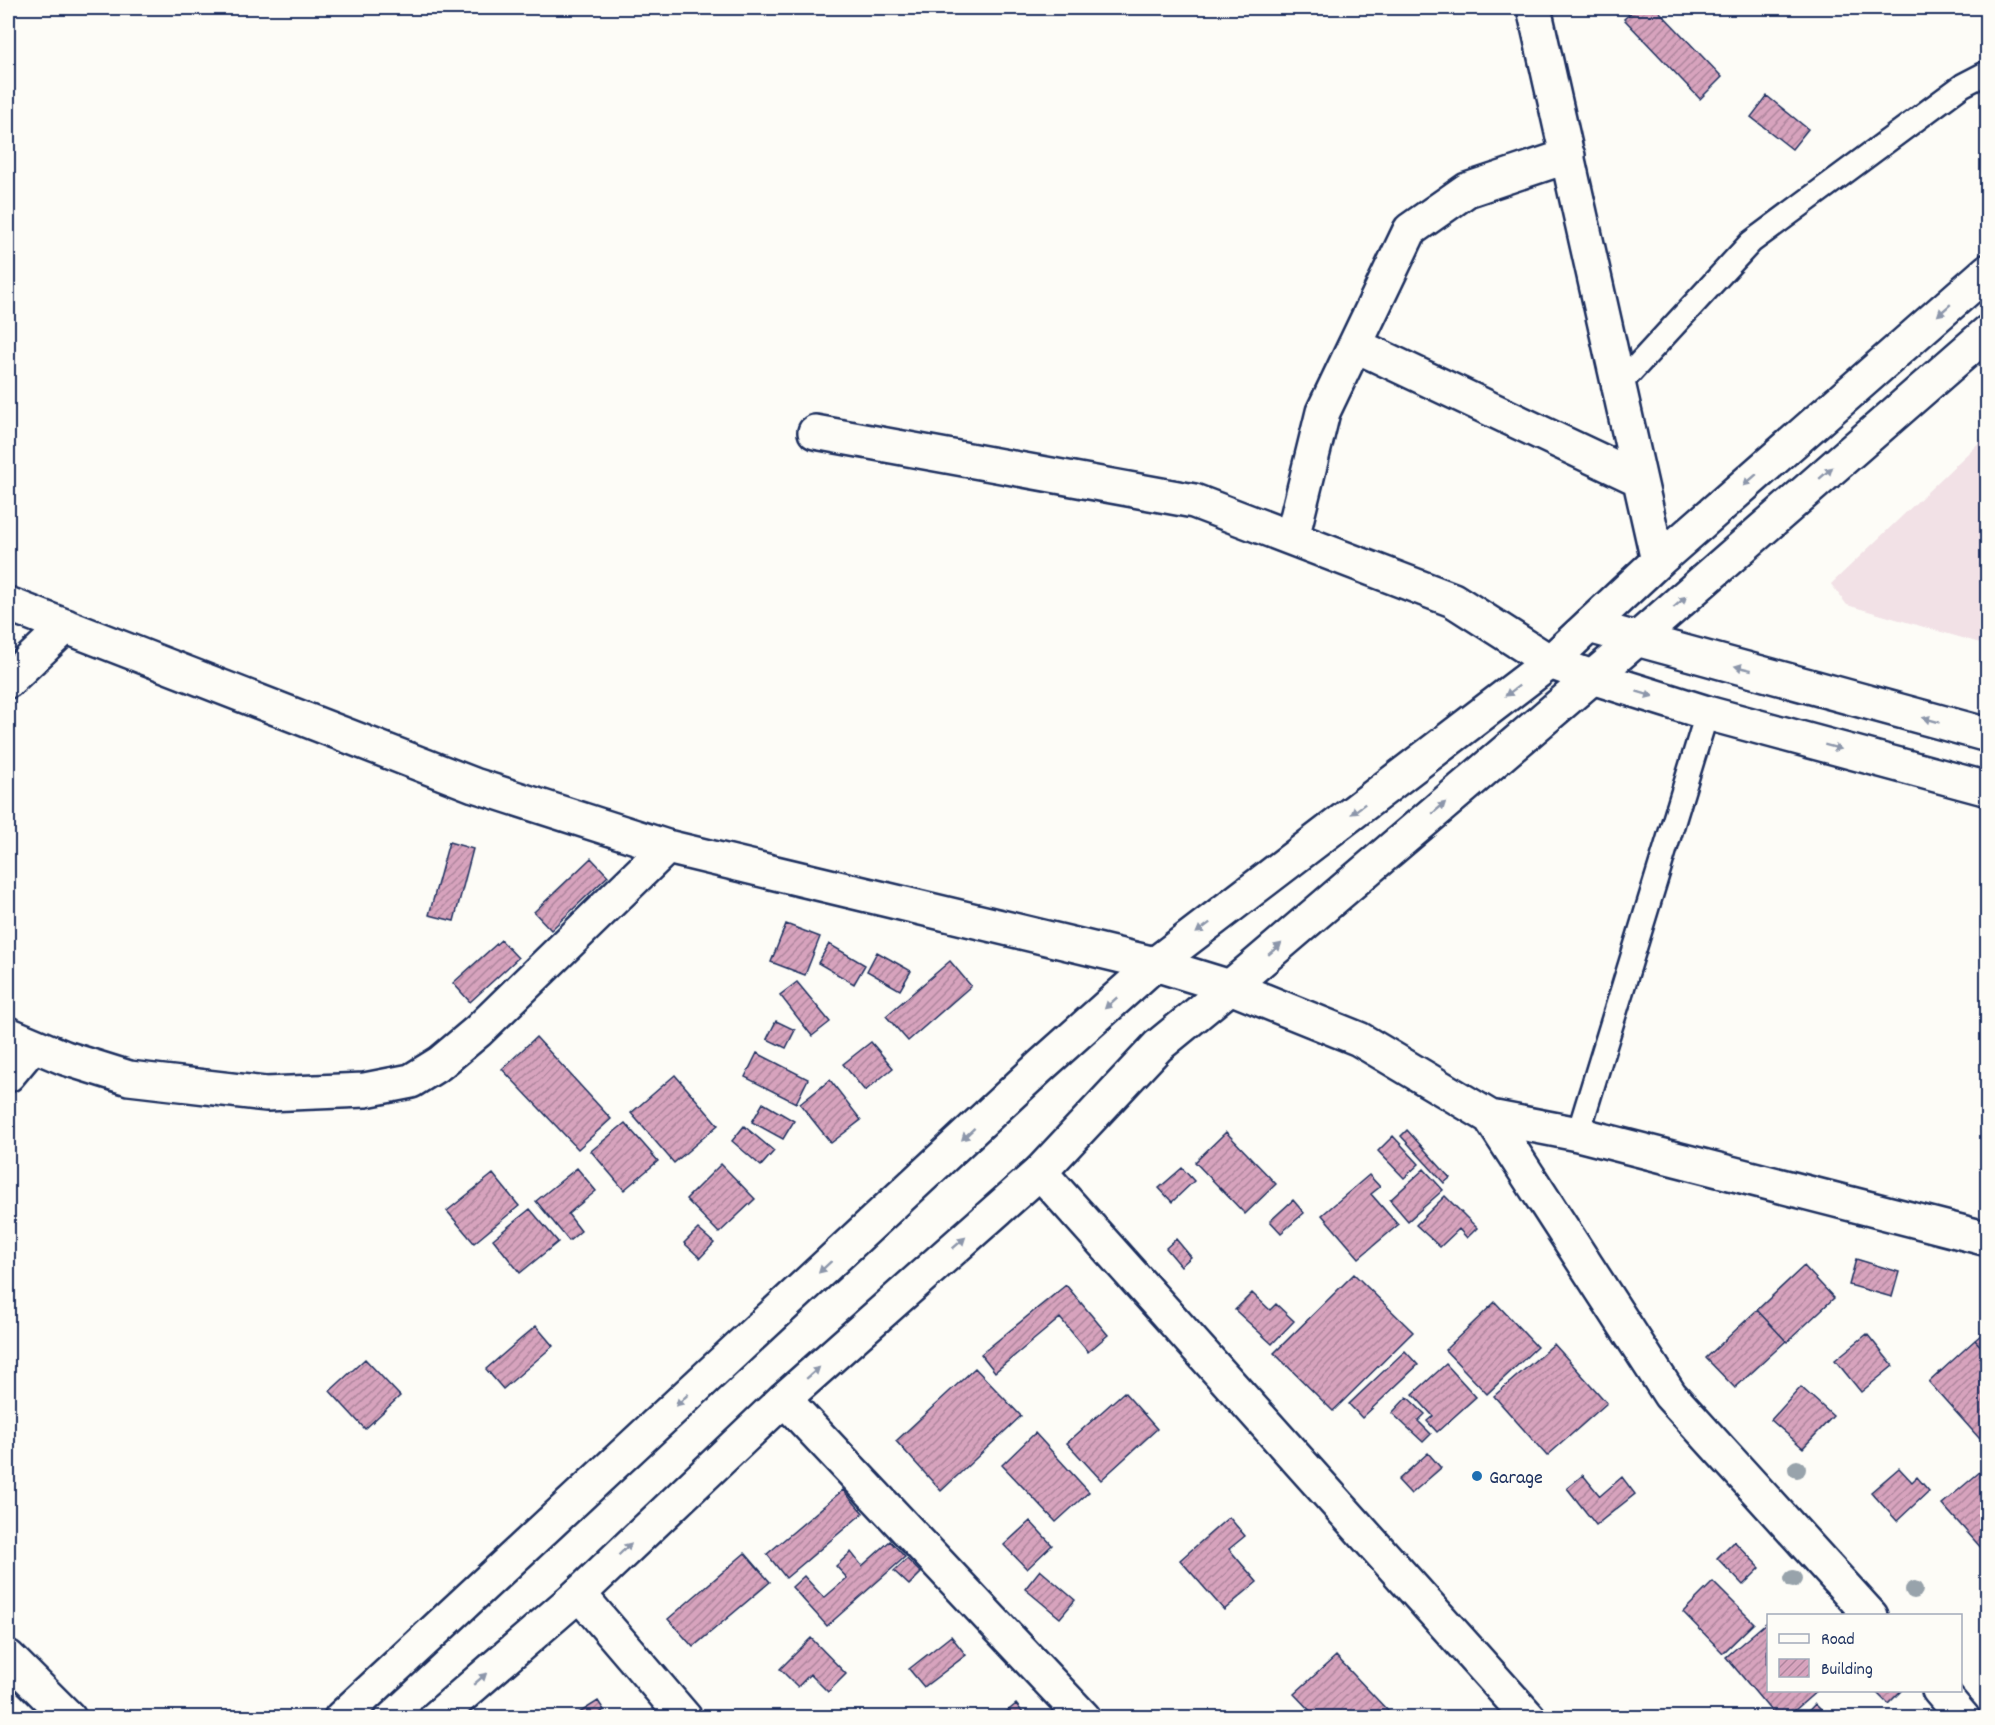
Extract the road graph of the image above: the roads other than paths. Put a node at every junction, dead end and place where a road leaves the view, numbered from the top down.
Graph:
1 (1534, 8) edge
2 (1988, 72) edge
3 (1568, 156) junction
4 (1988, 271) edge
5 (1988, 332) edge
6 (1355, 345) junction
7 (1619, 385) junction
8 (815, 432) dead end
9 (1639, 479) junction
10 (1292, 538) junction
11 (1658, 561) junction
12 (8, 604) edge
13 (66, 626) junction
14 (1589, 626) junction
15 (1635, 640) junction
16 (1550, 662) junction
17 (1592, 677) junction
18 (8, 681) edge
19 (1707, 713) junction
20 (1988, 735) edge
21 (1988, 789) edge
22 (667, 847) junction
23 (1155, 964) junction
24 (1230, 987) junction
25 (20, 1039) edge
26 (8, 1076) edge
27 (1490, 1117) junction
28 (1578, 1134) junction
29 (1040, 1172) junction
30 (1988, 1239) edge
31 (784, 1399) junction
32 (579, 1594) junction
33 (1868, 1614) edge
34 (8, 1657) edge
35 (1941, 1692) edge
36 (69, 1718) edge
37 (341, 1718) edge
38 (436, 1718) edge
39 (685, 1718) edge
40 (1084, 1718) edge
41 (1529, 1718) edge
42 (1963, 1718) edge

1 - 3 street
2 - 7 lane
3 - 6 street
3 - 7 street
4 -> 11 street
15 -> 5 street
6 - 9 street
6 - 10 street
7 - 9 street
8 - 10 street
9 - 11 street
10 - 16 street
11 - 14 street
12 - 13 street
13 - 18 street
13 - 22 street
14 - 15 street
14 - 16 street
15 - 17 street
20 -> 15 street
16 - 17 street
16 -> 23 street
17 -> 19 street
24 -> 17 street
19 -> 21 street
19 - 28 lane
22 - 23 street
22 - 25 street
23 - 24 street
23 -> 37 street
24 - 27 street
24 - 29 street
25 - 26 street
27 - 28 street
27 - 33 street
28 - 30 street
31 -> 29 street
29 - 41 street
32 -> 31 street
31 - 40 street
38 -> 32 street
32 - 39 street
34 - 36 street
35 - 42 street

